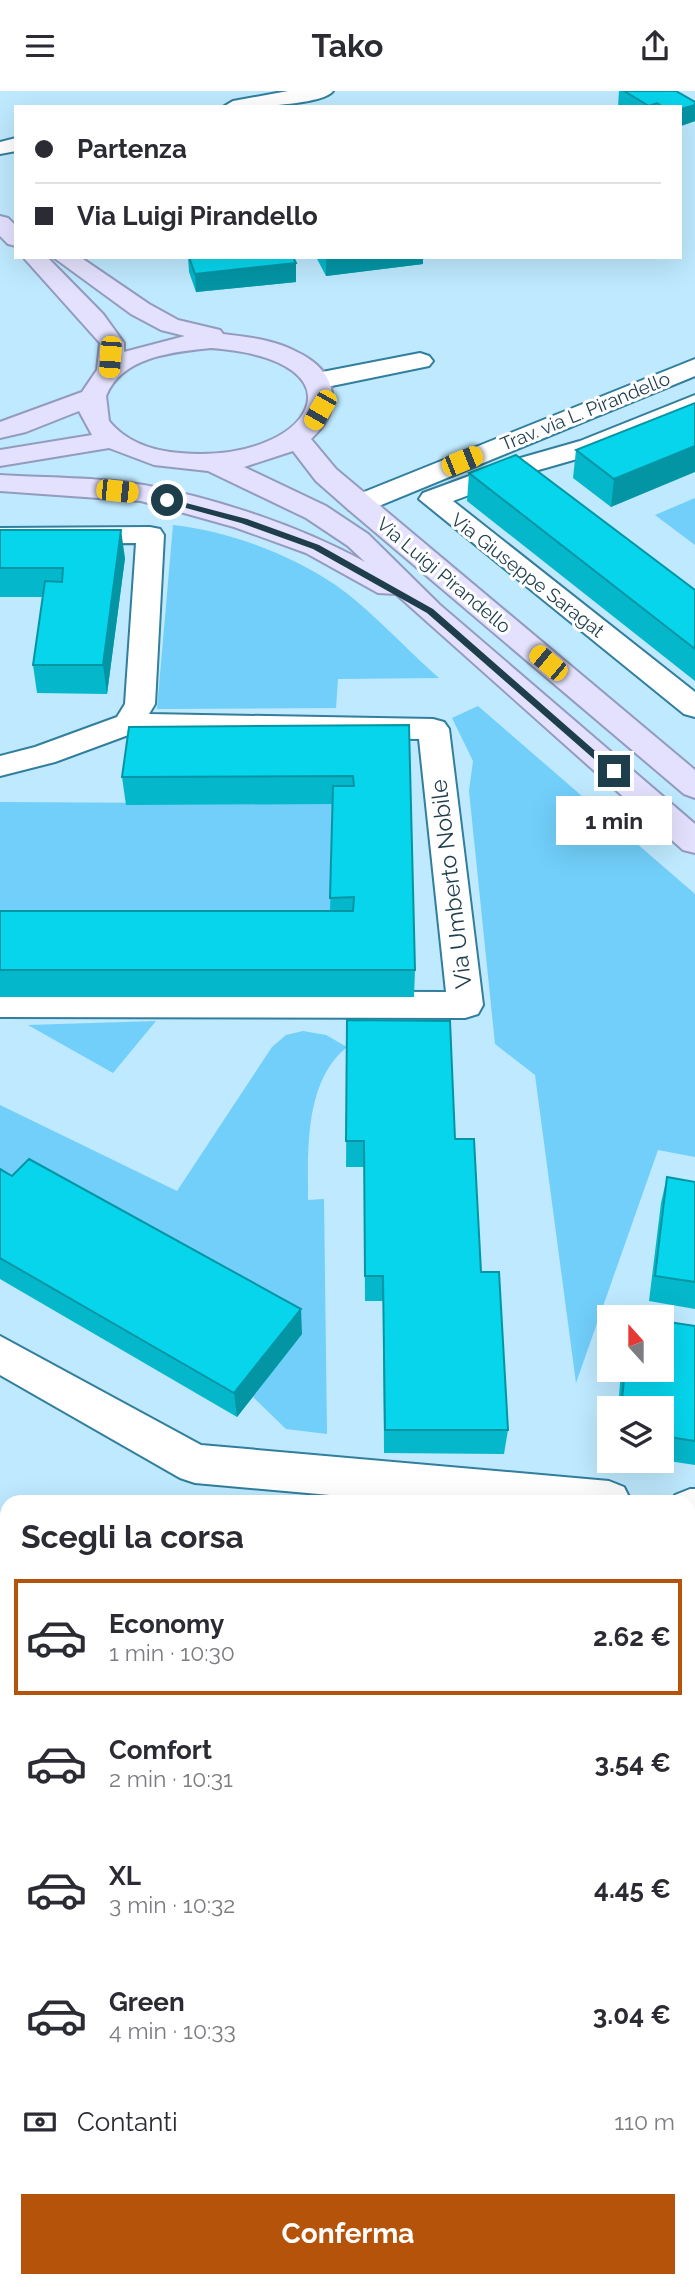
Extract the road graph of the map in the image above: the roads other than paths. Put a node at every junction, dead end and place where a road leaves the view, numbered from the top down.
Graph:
1 (323, 91) edge
2 (244, 105) edge
3 (0, 223) edge
4 (14, 237) edge
5 (36, 259) edge
6 (67, 259) edge
7 (240, 343) junction
8 (420, 361) dead end
9 (695, 367) edge
10 (109, 372) junction
11 (317, 381) junction
12 (93, 395) junction
13 (695, 403) edge
14 (0, 430) edge
15 (296, 438) junction
16 (112, 440) junction
17 (0, 458) edge
18 (214, 463) junction
19 (519, 467) junction
20 (0, 483) edge
21 (541, 485) edge
22 (359, 503) junction
23 (0, 536) edge
24 (430, 611) junction
25 (695, 706) edge
26 (128, 724) junction
27 (0, 766) edge
28 (695, 787) edge
29 (695, 842) edge
30 (0, 1004) edge
31 (0, 1353) edge
32 (542, 1495) edge

1 - 2 street
3 - 4 main road
5 - 10 main road
6 - 7 main road
7 - 10 main road
7 - 11 main road
8 - 11 street
9 - 22 street, Trav. via L. Pirandello
10 - 12 main road
11 - 15 main road
12 - 14 main road
12 - 16 main road
13 - 19 street, Via Giuseppe Saragat
15 - 18 main road
15 - 22 main road, Via Luigi Pirandello
16 - 17 main road
16 - 18 main road
18 - 24 main road, Via Luigi Pirandello
19 - 21 street
19 - 25 street, Via Giuseppe Saragat
20 - 24 main road
22 - 28 main road, Via Luigi Pirandello
23 - 26 street
24 - 29 main road, Via Luigi Pirandello
26 - 27 street, Via Umberto Nobile
26 - 30 street, Via Umberto Nobile
31 - 32 street

